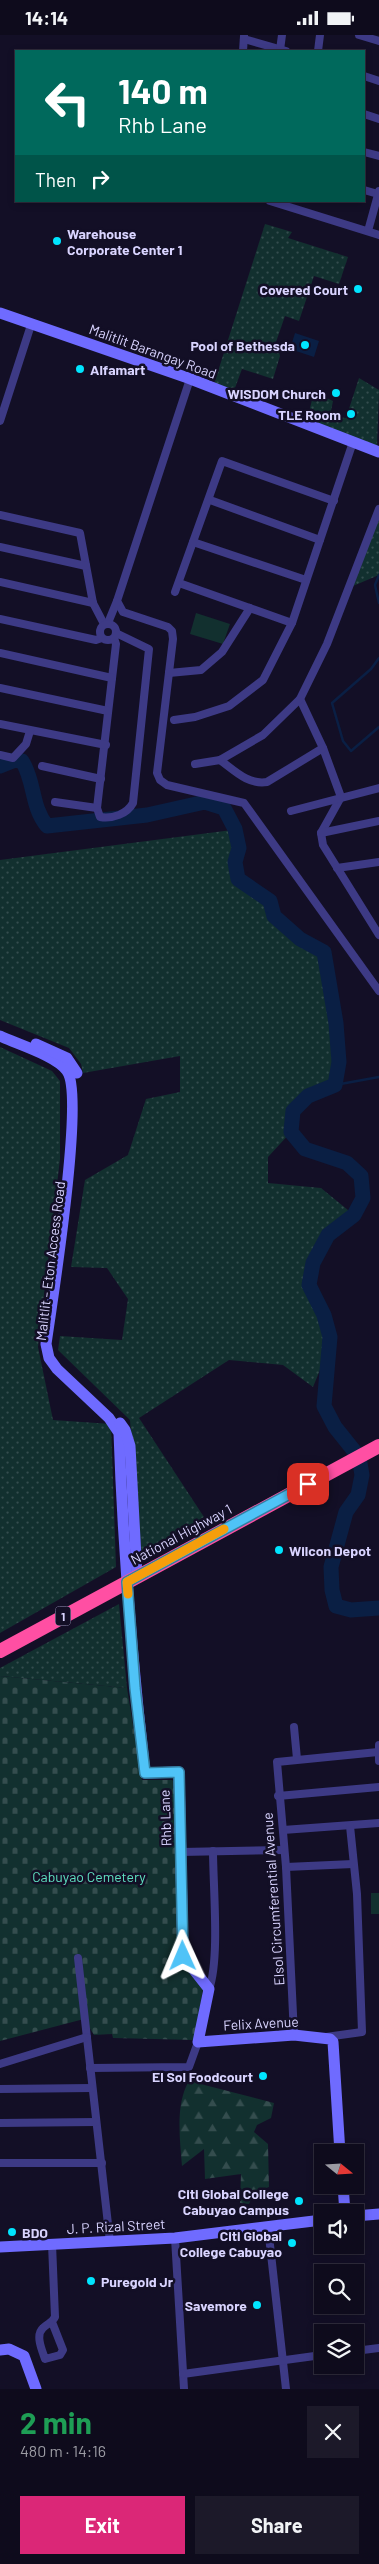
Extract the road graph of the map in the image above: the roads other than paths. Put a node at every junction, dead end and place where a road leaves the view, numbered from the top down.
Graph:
1 (282, 35) edge
2 (320, 35) edge
3 (359, 35) edge
4 (244, 37) edge
5 (379, 41) edge
6 (242, 50) edge
7 (284, 50) edge
8 (318, 50) edge
9 (365, 76) edge
10 (379, 81) edge
11 (365, 114) edge
12 (379, 119) edge
13 (365, 152) edge
14 (379, 157) edge
15 (365, 190) edge
16 (379, 193) edge
17 (273, 202) edge
18 (368, 231) junction
19 (379, 235) edge
20 (0, 313) edge
21 (30, 325) junction
22 (190, 379) junction
23 (0, 421) edge
24 (353, 442) junction
25 (379, 452) edge
26 (210, 500) junction
27 (334, 501) junction
28 (379, 509) edge
29 (0, 515) edge
30 (320, 540) junction
31 (193, 542) junction
32 (0, 547) edge
33 (86, 565) junction
34 (306, 580) junction
35 (0, 582) edge
36 (179, 583) junction
37 (175, 592) dead end
38 (117, 601) junction
39 (93, 603) junction
40 (250, 608) junction
41 (123, 612) junction
42 (0, 619) edge
43 (292, 623) junction
44 (111, 629) junction
45 (102, 638) junction
46 (0, 653) edge
47 (169, 673) junction
48 (112, 678) junction
49 (0, 688) edge
50 (300, 699) junction
51 (108, 711) junction
52 (174, 720) dead end
53 (0, 724) edge
54 (30, 731) junction
55 (106, 745) junction
56 (323, 748) junction
57 (0, 755) edge
58 (220, 760) junction
59 (195, 764) dead end
60 (42, 766) dead end
61 (101, 779) junction
62 (379, 788) edge
63 (341, 797) junction
64 (55, 802) dead end
65 (97, 808) junction
66 (291, 811) dead end
67 (379, 821) edge
68 (321, 833) junction
69 (379, 862) edge
70 (338, 868) junction
71 (379, 935) edge
72 (379, 991) edge
73 (0, 1028) edge
74 (0, 1036) edge
75 (378, 1447) edge
76 (128, 1510) junction
77 (132, 1579) junction
78 (0, 1651) edge
79 (294, 1727) dead end
80 (379, 1745) edge
81 (378, 1752) edge
82 (296, 1759) junction
83 (379, 1761) edge
84 (379, 1787) edge
85 (278, 1796) junction
86 (379, 1823) edge
87 (350, 1826) junction
88 (283, 1830) junction
89 (284, 1850) junction
90 (213, 1851) junction
91 (181, 1852) junction
92 (354, 1864) junction
93 (286, 1867) junction
94 (78, 1958) dead end
95 (208, 1989) junction
96 (294, 2035) junction
97 (86, 2037) junction
98 (326, 2037) junction
99 (198, 2042) junction
100 (0, 2064) edge
101 (90, 2068) junction
102 (92, 2088) junction
103 (0, 2089) edge
104 (96, 2122) junction
105 (0, 2123) edge
106 (339, 2144) edge
107 (0, 2163) edge
108 (102, 2163) junction
109 (379, 2214) edge
110 (364, 2215) edge
111 (314, 2221) edge
112 (268, 2227) junction
113 (175, 2238) junction
114 (110, 2242) junction
115 (52, 2244) junction
116 (0, 2247) edge
117 (52, 2322) junction
118 (379, 2348) edge
119 (0, 2350) edge
120 (364, 2350) edge
121 (314, 2356) edge
122 (283, 2360) junction
123 (183, 2374) junction
124 (36, 2389) edge
125 (184, 2389) edge
126 (286, 2389) edge

1 - 7 street
2 - 8 street
3 - 5 street
4 - 6 street
4 - 7 street
9 - 10 street
11 - 12 street
13 - 14 street
15 - 16 street
16 - 18 street
17 - 18 street
18 - 19 street
20 - 21 street, Malitlit Barangay Road
21 - 22 street, Malitlit Barangay Road
21 - 23 street
22 - 24 street, Malitlit Barangay Road
22 - 38 street
24 - 25 street, Malitlit Barangay Road
24 - 27 street
26 - 27 street
26 - 30 street
26 - 31 street
27 - 30 street
28 - 50 street
29 - 33 street
30 - 34 street
31 - 34 street
31 - 36 street
32 - 33 street
33 - 39 street
34 - 43 street
35 - 39 street
36 - 37 street
36 - 40 street
38 - 41 street
38 - 44 street
39 - 44 street
40 - 43 street
40 - 47 street
41 - 44 street
41 - 47 street
42 - 45 street
43 - 52 street
44 - 45 street
44 - 45 street
44 - 48 street
44 - 65 street
46 - 48 street
47 - 72 street
48 - 51 street
49 - 51 street
50 - 56 street
50 - 58 street
51 - 55 street
53 - 54 street
54 - 55 street
54 - 57 street
55 - 61 street
56 - 58 street
56 - 63 street
58 - 59 street
60 - 61 street
61 - 65 street
62 - 63 street
63 - 66 street
63 - 68 street
64 - 65 street
67 - 68 street
68 - 70 street
69 - 70 street
70 - 71 street
73 - 76 street, Malitlit - Eton Access Road
74 - 76 street, Malitlit - Eton Access Road
75 - 77 highway, National Highway 1 / 1
76 - 77 street, Malitlit - Eton Access Road
77 - 78 highway, National Highway 1 / 1
77 - 91 street, Rhb Lane
79 - 82 street
80 - 81 street
81 - 82 street
81 - 83 street
82 - 85 street, Elsol Circumferential Avenue
84 - 85 street
85 - 88 street, Elsol Circumferential Avenue
86 - 87 street
87 - 88 street
87 - 92 street
88 - 89 street, Elsol Circumferential Avenue
89 - 90 street
89 - 93 street, Elsol Circumferential Avenue
90 - 91 street
90 - 95 street
91 - 95 street, Rhb Lane
92 - 93 street
92 - 98 street
93 - 96 street, Elsol Circumferential Avenue
94 - 97 street
95 - 99 street
96 - 98 street, Felix Avenue
96 - 99 street, Felix Avenue
97 - 100 street
97 - 101 street
98 - 106 street
99 - 101 street
101 - 102 street
102 - 103 street
102 - 104 street
104 - 105 street
104 - 108 street
107 - 108 street
108 - 114 street
109 - 110 street
111 - 112 street, J. P. Rizal Street
112 - 113 street, J. P. Rizal Street
112 - 122 street
113 - 114 street, J. P. Rizal Street
113 - 123 street
114 - 115 street, J. P. Rizal Street
115 - 116 street, J. P. Rizal Street
115 - 117 street
117 - 117 street
118 - 120 street
119 - 124 street
121 - 122 street
122 - 123 street
122 - 126 street
123 - 125 street

